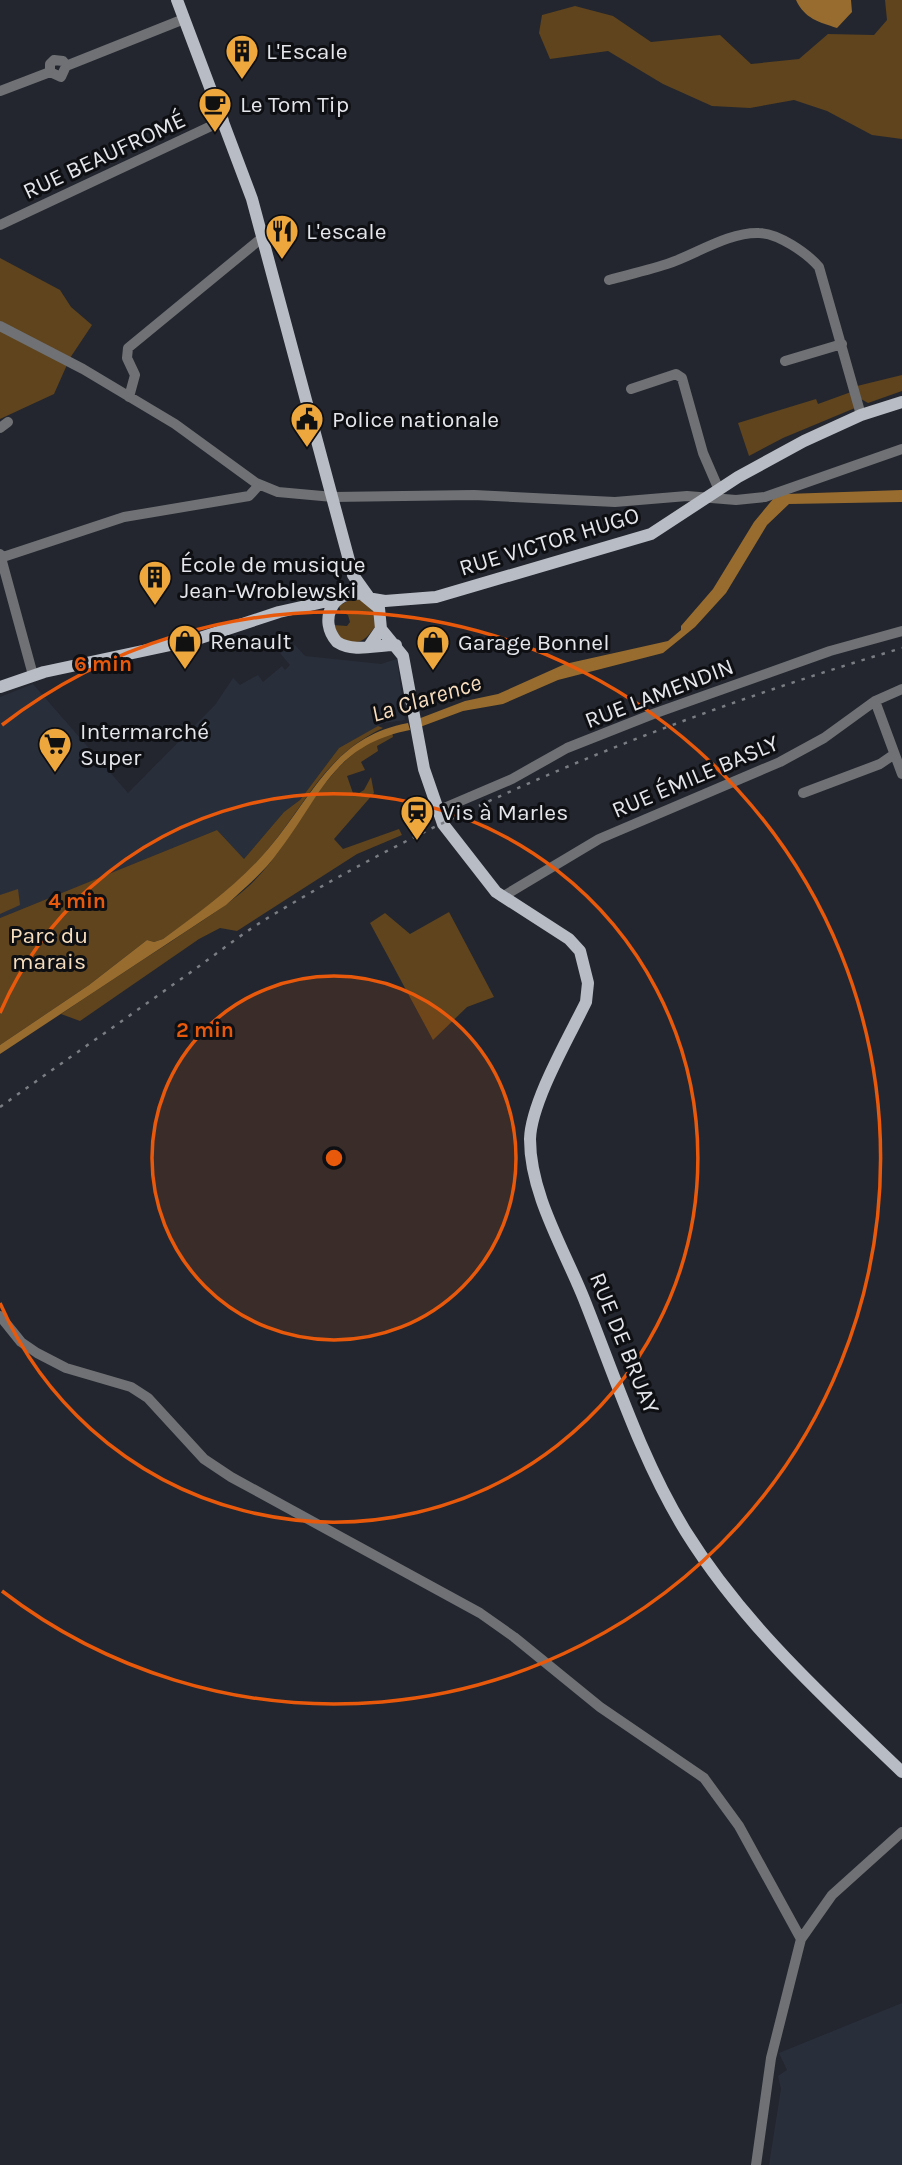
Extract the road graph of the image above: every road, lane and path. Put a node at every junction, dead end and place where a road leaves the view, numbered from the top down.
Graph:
1 (177, 0) edge
2 (184, 19) junction
3 (0, 91) edge
4 (224, 120) junction
5 (0, 225) edge
6 (263, 237) junction
7 (609, 280) dead end
8 (0, 326) edge
9 (842, 344) junction
10 (785, 361) dead end
11 (631, 388) dead end
12 (129, 397) junction
13 (902, 402) edge
14 (861, 415) junction
15 (902, 449) edge
16 (259, 485) junction
17 (714, 494) junction
18 (333, 497) junction
19 (1, 557) edge
20 (353, 575) junction
21 (341, 597) junction
22 (370, 598) junction
23 (401, 601) junction
24 (296, 608) junction
25 (327, 621) junction
26 (382, 624) junction
27 (902, 631) edge
28 (370, 645) junction
29 (396, 645) junction
30 (33, 675) junction
31 (0, 687) edge
32 (902, 689) edge
33 (875, 701) junction
34 (893, 755) junction
35 (902, 774) edge
36 (803, 793) dead end
37 (437, 811) junction
38 (502, 897) junction
39 (0, 1316) edge
40 (902, 1772) edge
41 (902, 1832) edge
42 (801, 1939) junction
43 (756, 2165) edge

1 - 2 main road
2 - 3 street
2 - 4 main road
4 - 5 street, RUE BEAUFROMÉ
4 - 6 main road
6 - 12 street
6 - 18 main road
7 - 9 street
8 - 12 street
9 - 10 street
9 - 14 street
11 - 17 street
12 - 16 street
13 - 14 main road, RUE VICTOR HUGO
14 - 17 main road, RUE VICTOR HUGO
15 - 17 street
16 - 18 street
16 - 19 street
17 - 18 street
17 - 23 main road, RUE VICTOR HUGO
18 - 20 main road
19 - 30 street
20 - 21 main road
20 - 22 main road
21 - 22 main road
21 - 24 main road
21 - 25 main road
22 - 23 main road, RUE VICTOR HUGO
22 - 26 main road
23 - 26 main road
24 - 25 main road
24 - 30 main road
25 - 28 main road
26 - 28 main road
26 - 29 main road
27 - 37 street, RUE LAMENDIN
28 - 29 main road
29 - 37 main road, RUE DE BRUAY
30 - 31 main road
32 - 33 street, RUE ÉMILE BASLY
33 - 34 street
33 - 38 street, RUE ÉMILE BASLY
34 - 35 street
34 - 36 street
37 - 38 main road, RUE DE BRUAY
38 - 40 main road, RUE DE BRUAY
39 - 42 street
41 - 42 street
42 - 43 street

